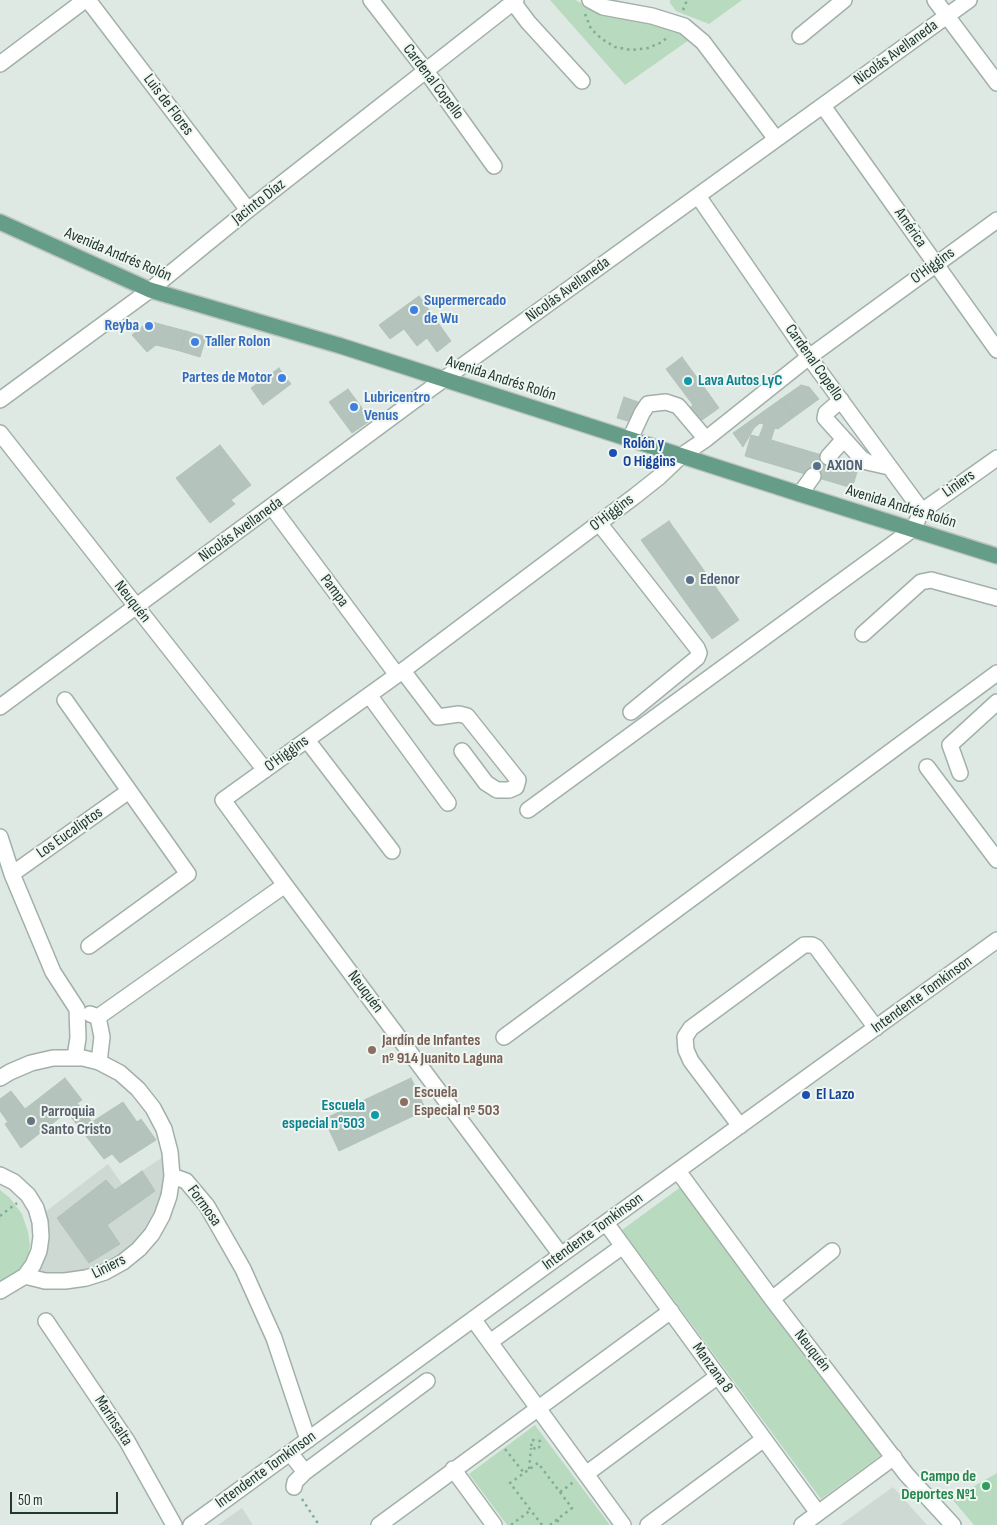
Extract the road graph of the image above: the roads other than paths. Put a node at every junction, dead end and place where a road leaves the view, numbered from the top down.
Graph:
1 (87, 0) edge
2 (371, 0) edge
3 (634, 0) edge
4 (844, 0) edge
5 (935, 0) edge
6 (968, 0) edge
7 (515, 1) edge
8 (588, 6) edge
9 (621, 10) junction
10 (947, 16) junction
11 (800, 36) dead end
12 (0, 64) edge
13 (426, 71) junction
14 (582, 81) dead end
15 (997, 84) edge
16 (823, 106) junction
17 (776, 139) junction
18 (494, 166) dead end
19 (698, 196) junction
20 (248, 210) junction
21 (997, 220) edge
22 (0, 222) edge
23 (936, 264) junction
24 (150, 290) junction
25 (997, 350) edge
26 (809, 357) junction
27 (444, 380) junction
28 (0, 400) edge
29 (841, 400) junction
30 (0, 433) edge
31 (630, 439) junction
32 (706, 439) junction
33 (844, 439) junction
34 (681, 456) junction
35 (828, 457) tunnel mouth
36 (997, 458) edge
37 (889, 467) junction
38 (813, 476) tunnel mouth
39 (800, 494) junction
40 (272, 507) junction
41 (922, 510) junction
42 (599, 522) junction
43 (913, 529) junction
44 (997, 556) edge
45 (997, 598) edge
46 (136, 607) junction
47 (863, 634) dead end
48 (400, 673) junction
49 (997, 673) edge
50 (369, 695) junction
51 (64, 700) dead end
52 (997, 702) edge
53 (0, 707) edge
54 (631, 712) dead end
55 (307, 740) junction
56 (462, 751) dead end
57 (928, 767) dead end
58 (265, 770) junction
59 (960, 773) dead end
60 (129, 791) junction
61 (223, 800) joint
62 (448, 803) dead end
63 (528, 810) dead end
64 (0, 838) edge
65 (392, 851) dead end
66 (997, 860) edge
67 (12, 874) junction
68 (285, 885) junction
69 (997, 940) edge
70 (89, 946) dead end
71 (77, 1009) junction
72 (98, 1017) junction
73 (876, 1028) junction
74 (504, 1036) dead end
75 (75, 1057) junction
76 (99, 1062) junction
77 (0, 1078) edge
78 (740, 1126) junction
79 (678, 1171) junction
80 (0, 1174) edge
81 (172, 1176) junction
82 (606, 1222) junction
83 (623, 1246) junction
84 (832, 1251) dead end
85 (561, 1255) junction
86 (25, 1276) junction
87 (0, 1291) edge
88 (772, 1299) junction
89 (670, 1311) junction
90 (473, 1319) junction
91 (46, 1321) dead end
92 (490, 1342) junction
93 (718, 1376) junction
94 (427, 1381) dead end
95 (538, 1408) junction
96 (764, 1439) junction
97 (308, 1440) junction
98 (290, 1453) junction
99 (894, 1457) junction
100 (454, 1470) junction
101 (305, 1472) junction
102 (586, 1474) junction
103 (294, 1487) road end
104 (818, 1513) junction
105 (174, 1525) edge
106 (191, 1525) edge
107 (379, 1525) edge
108 (494, 1525) edge
109 (623, 1525) edge
110 (648, 1525) edge
111 (802, 1525) edge
112 (952, 1525) edge

1 - 12 street
1 - 20 street, Luis de Flores
2 - 13 street, Cardenal Copello
3 - 9 street
4 - 11 street
5 - 10 street
6 - 10 street, Nicolás Avellaneda
7 - 13 street, Jacinto Díaz
7 - 14 street
8 - 9 street
9 - 17 street
10 - 15 street
10 - 16 street, Nicolás Avellaneda
13 - 18 street, Cardenal Copello
13 - 20 street, Jacinto Díaz
16 - 17 street, Nicolás Avellaneda
16 - 23 street, América
17 - 19 street, Nicolás Avellaneda
19 - 26 street, Cardenal Copello
19 - 27 street, Nicolás Avellaneda
20 - 24 street, Jacinto Díaz
21 - 23 street, O'Higgins
22 - 24 main road, Avenida Andrés Rolón
23 - 25 street, América
23 - 26 street, O'Higgins
24 - 27 main road, Avenida Andrés Rolón
24 - 28 street, Jacinto Díaz
26 - 29 street, Cardenal Copello
26 - 32 street, O'Higgins
27 - 31 main road, Avenida Andrés Rolón
27 - 40 street, Nicolás Avellaneda
29 - 33 street
29 - 37 street, Cardenal Copello
30 - 46 street, Neuquén
31 - 32 street
31 - 34 main road, Avenida Andrés Rolón
32 - 34 street, O'Higgins
33 - 35 street
33 - 37 street
34 - 39 main road, Avenida Andrés Rolón
34 - 42 street, O'Higgins
36 - 41 street, Liniers
37 - 41 street, Cardenal Copello
38 - 39 street
39 - 43 main road, Avenida Andrés Rolón
40 - 46 street, Nicolás Avellaneda
40 - 48 street, Pampa
41 - 43 street
42 - 48 street, O'Higgins
42 - 54 street
43 - 44 main road, Avenida Andrés Rolón
43 - 63 street
45 - 47 street
46 - 53 street, Nicolás Avellaneda
46 - 58 street, Neuquén
48 - 50 street, O'Higgins
48 - 56 street, Pampa
49 - 74 street
50 - 55 street, O'Higgins
50 - 62 street
51 - 60 street
52 - 59 street
55 - 58 street, O'Higgins
55 - 65 street
57 - 66 street
58 - 61 street, O'Higgins
60 - 67 street, Los Eucaliptos
60 - 70 street
61 - 68 street, Neuquén
64 - 67 street
67 - 71 street
68 - 72 street
68 - 85 street, Neuquén
69 - 73 street, Intendente Tomkinson
71 - 72 street
71 - 75 street
72 - 76 street
73 - 78 street, Intendente Tomkinson
73 - 78 street
75 - 76 street
75 - 77 street
76 - 81 street, Formosa
78 - 79 street, Intendente Tomkinson
79 - 82 street, Intendente Tomkinson
79 - 88 street, Neuquén
80 - 86 street
81 - 86 street, Liniers
81 - 97 street, Formosa
82 - 83 street, Manzana 8
82 - 85 street, Intendente Tomkinson
83 - 89 street, Manzana 8
83 - 92 street
84 - 88 street
85 - 90 street, Intendente Tomkinson
86 - 87 street
88 - 99 street, Neuquén
89 - 93 street, Manzana 8
89 - 95 street
90 - 92 street
90 - 97 street, Intendente Tomkinson
91 - 105 street, Marinsalta
92 - 95 street
93 - 96 street, Manzana 8
93 - 102 street
94 - 101 street
95 - 100 street
95 - 102 street
96 - 104 street, Manzana 8
96 - 110 street
97 - 98 street, Intendente Tomkinson
98 - 101 street
98 - 106 street, Intendente Tomkinson
99 - 104 street
99 - 112 street, Neuquén
100 - 107 street
100 - 108 street
101 - 103 street
102 - 109 street
104 - 111 street

